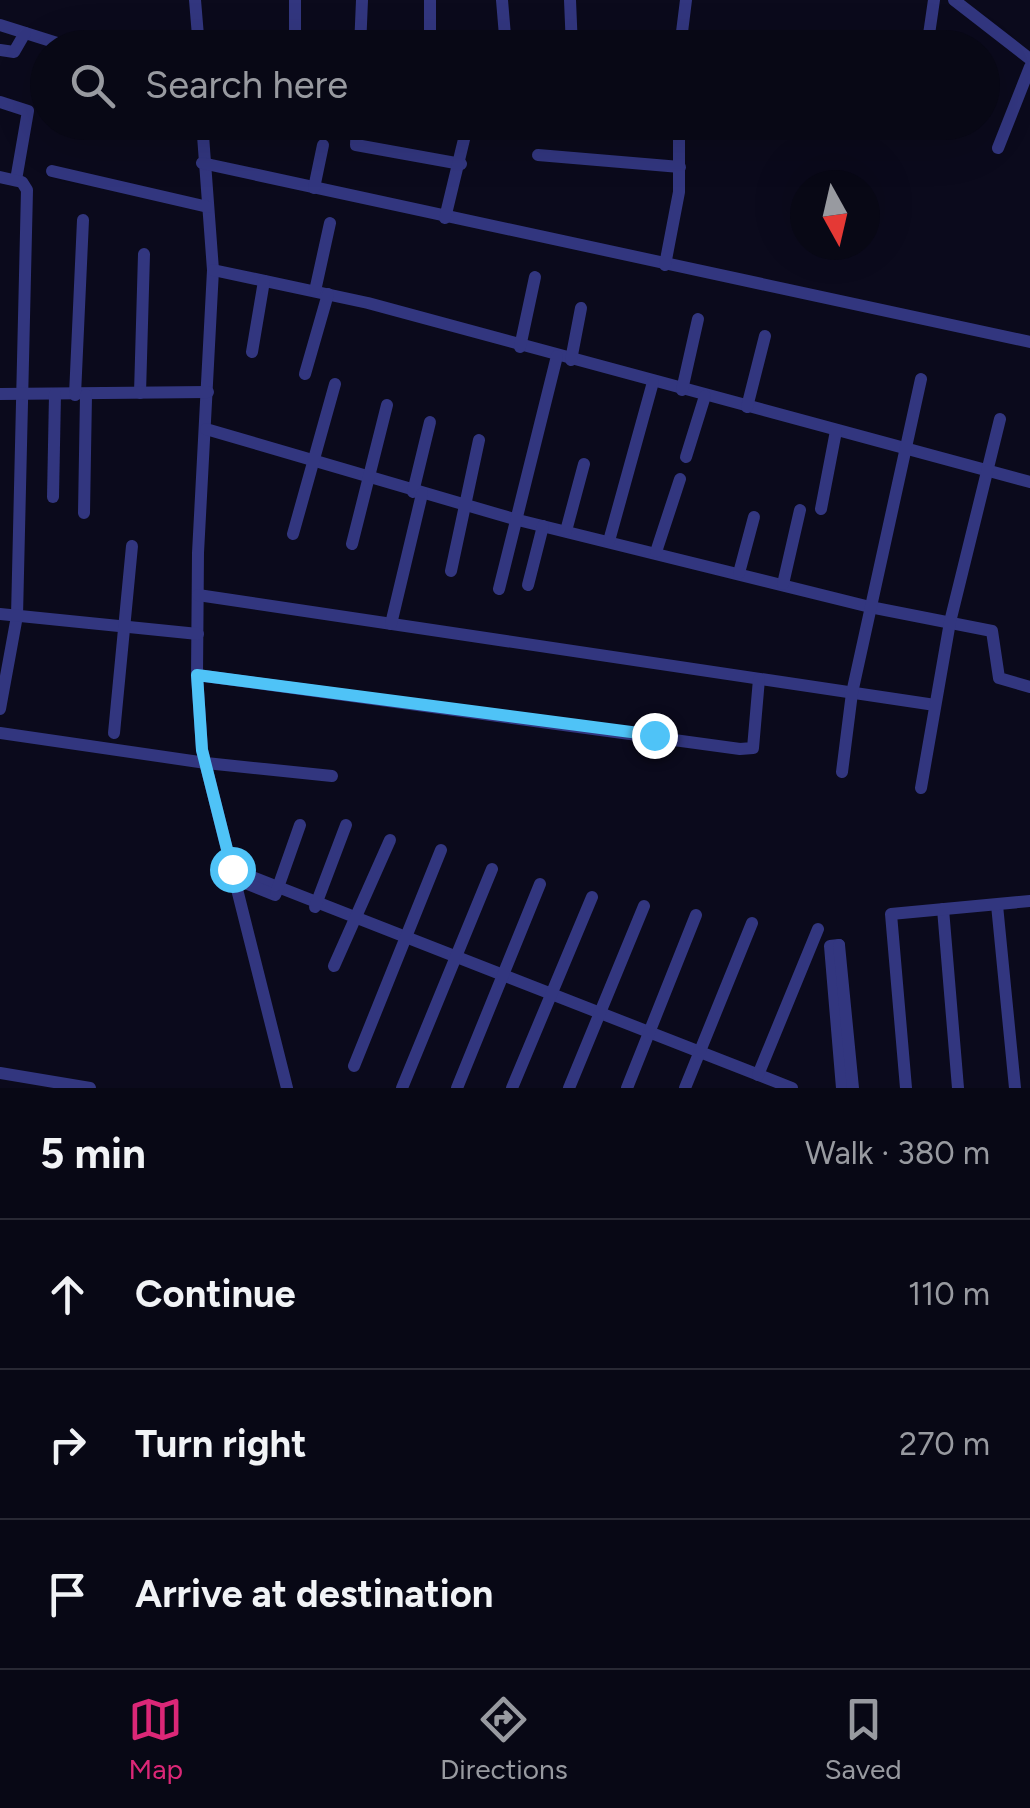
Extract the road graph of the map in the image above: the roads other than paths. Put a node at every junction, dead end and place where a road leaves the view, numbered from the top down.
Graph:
1 (195, 0) edge
2 (295, 0) edge
3 (362, 0) edge
4 (430, 0) edge
5 (502, 0) edge
6 (570, 0) edge
7 (676, 0) edge
8 (686, 0) edge
9 (934, 0) edge
10 (954, 0) edge
11 (0, 25) edge
12 (198, 30) edge
13 (295, 30) edge
14 (361, 30) edge
15 (430, 30) edge
16 (504, 30) edge
17 (571, 30) edge
18 (682, 30) edge
19 (930, 30) edge
20 (993, 30) edge
21 (24, 32) junction
22 (30, 34) edge
23 (1000, 35) edge
24 (0, 50) edge
25 (1030, 58) edge
26 (1030, 68) edge
27 (0, 102) edge
28 (202, 140) edge
29 (356, 140) edge
30 (465, 140) edge
31 (680, 140) edge
32 (323, 145) dead end
33 (998, 148) dead end
34 (538, 155) dead end
35 (202, 163) junction
36 (461, 164) junction
37 (680, 166) junction
38 (52, 172) dead end
39 (0, 177) edge
40 (16, 180) junction
41 (314, 188) junction
42 (208, 206) junction
43 (446, 218) junction
44 (83, 220) dead end
45 (330, 223) dead end
46 (144, 254) dead end
47 (665, 265) junction
48 (213, 270) junction
49 (535, 277) dead end
50 (264, 281) junction
51 (322, 293) junction
52 (581, 308) dead end
53 (698, 319) dead end
54 (765, 336) dead end
55 (1030, 342) edge
56 (520, 346) junction
57 (252, 352) dead end
58 (564, 358) junction
59 (305, 374) dead end
60 (921, 379) dead end
61 (653, 382) junction
62 (335, 384) dead end
63 (682, 390) junction
64 (208, 392) junction
65 (24, 393) junction
66 (0, 394) edge
67 (55, 394) junction
68 (140, 394) junction
69 (80, 395) junction
70 (705, 396) junction
71 (387, 404) dead end
72 (747, 407) junction
73 (1000, 419) dead end
74 (430, 422) dead end
75 (206, 429) junction
76 (836, 431) junction
77 (479, 440) dead end
78 (907, 450) junction
79 (686, 457) dead end
80 (314, 462) junction
81 (584, 464) dead end
82 (990, 471) junction
83 (367, 478) junction
84 (680, 479) dead end
85 (1030, 482) edge
86 (417, 493) junction
87 (53, 498) dead end
88 (465, 506) junction
89 (820, 509) dead end
90 (800, 510) dead end
91 (84, 513) dead end
92 (754, 517) dead end
93 (514, 519) junction
94 (543, 526) junction
95 (566, 531) junction
96 (294, 534) dead end
97 (609, 541) junction
98 (352, 544) dead end
99 (132, 546) dead end
100 (656, 552) junction
101 (451, 571) dead end
102 (739, 573) junction
103 (784, 584) junction
104 (528, 585) dead end
105 (498, 589) dead end
106 (198, 595) junction
107 (870, 607) junction
108 (0, 614) edge
109 (16, 616) junction
110 (950, 622) junction
111 (391, 624) junction
112 (124, 627) junction
113 (198, 634) junction
114 (197, 675) junction
115 (759, 679) junction
116 (1030, 687) edge
117 (852, 693) junction
118 (935, 706) junction
119 (0, 709) edge
120 (114, 733) dead end
121 (0, 734) edge
122 (206, 764) junction
123 (842, 772) dead end
124 (332, 776) dead end
125 (921, 788) dead end
126 (300, 825) dead end
127 (346, 825) dead end
128 (390, 840) dead end
129 (441, 850) dead end
130 (492, 868) dead end
131 (234, 874) junction
132 (540, 884) dead end
133 (277, 891) junction
134 (592, 896) dead end
135 (1030, 902) edge
136 (997, 904) junction
137 (316, 906) junction
138 (644, 906) dead end
139 (943, 910) junction
140 (696, 915) dead end
141 (354, 921) junction
142 (752, 924) dead end
143 (818, 929) dead end
144 (403, 940) junction
145 (452, 959) junction
146 (334, 966) dead end
147 (501, 978) junction
148 (550, 998) junction
149 (599, 1016) junction
150 (648, 1036) junction
151 (699, 1056) junction
152 (354, 1066) dead end
153 (0, 1073) edge
154 (754, 1081) edge
155 (50, 1085) edge
156 (90, 1088) edge
157 (288, 1088) edge
158 (402, 1088) edge
159 (458, 1088) edge
160 (512, 1088) edge
161 (569, 1088) edge
162 (627, 1088) edge
163 (685, 1088) edge
164 (771, 1088) edge
165 (792, 1088) edge
166 (842, 1088) edge
167 (853, 1088) edge
168 (906, 1088) edge
169 (958, 1088) edge
170 (1015, 1088) edge

1 - 12 street
2 - 13 street
3 - 14 street
4 - 15 street
5 - 16 street
6 - 17 street
7 - 8 street
8 - 18 street
9 - 19 street
10 - 20 street
11 - 21 street
21 - 22 street
21 - 24 street
23 - 25 street
26 - 33 street
27 - 40 street
28 - 35 street
29 - 36 street
30 - 36 street
31 - 37 street
32 - 41 street
34 - 37 street
35 - 41 street
35 - 42 street
36 - 43 street
37 - 47 street
38 - 42 street
39 - 40 street
40 - 65 street
41 - 43 street
42 - 48 street
43 - 47 street
44 - 69 street
45 - 51 street
46 - 68 street
47 - 55 street
48 - 50 street
48 - 64 street
49 - 56 street
50 - 51 street
50 - 57 street
51 - 56 street
51 - 59 street
52 - 58 street
53 - 63 street
54 - 72 street
56 - 58 street
58 - 61 street
58 - 93 street
60 - 78 street
61 - 63 street
61 - 97 street
62 - 80 street
63 - 70 street
64 - 68 street
64 - 75 street
65 - 66 street
65 - 67 street
65 - 109 street
67 - 69 street
67 - 87 street
68 - 69 street
69 - 91 street
70 - 72 street
70 - 79 street
71 - 83 street
72 - 76 street
73 - 82 street
74 - 86 street
75 - 80 street
75 - 106 street
76 - 78 street
76 - 89 street
77 - 88 street
78 - 82 street
78 - 107 street
80 - 83 street
80 - 96 street
81 - 95 street
82 - 85 street
82 - 110 street
83 - 86 street
83 - 98 street
84 - 100 street
86 - 88 street
86 - 111 street
88 - 93 street
88 - 101 street
90 - 103 street
92 - 102 street
93 - 94 street
93 - 105 street
94 - 95 street
94 - 104 street
95 - 97 street
97 - 100 street
99 - 112 street
100 - 102 street
102 - 103 street
103 - 107 street
106 - 111 street
106 - 113 street
107 - 110 street
107 - 117 street
108 - 109 street
109 - 112 street
109 - 119 street
110 - 116 street
110 - 118 street
111 - 115 street
112 - 113 street
112 - 120 street
113 - 114 street
114 - 115 street
114 - 122 street
115 - 117 street
117 - 118 street
117 - 123 street
118 - 125 street
121 - 122 street
122 - 124 street
122 - 131 street
126 - 133 street
127 - 137 street
128 - 141 street
129 - 144 street
130 - 145 street
131 - 133 street
131 - 157 street
132 - 147 street
133 - 137 street
134 - 148 street
135 - 136 street
136 - 139 street
136 - 170 street
137 - 141 street
138 - 149 street
139 - 168 street
139 - 169 street
140 - 150 street
141 - 144 street
141 - 146 street
142 - 151 street
143 - 154 street
144 - 145 street
144 - 152 street
145 - 147 street
145 - 158 street
147 - 148 street
147 - 159 street
148 - 149 street
148 - 160 street
149 - 150 street
149 - 161 street
150 - 151 street
150 - 162 street
151 - 154 street
151 - 163 street
153 - 155 street
154 - 164 street
154 - 165 street
155 - 156 street
166 - 167 street

